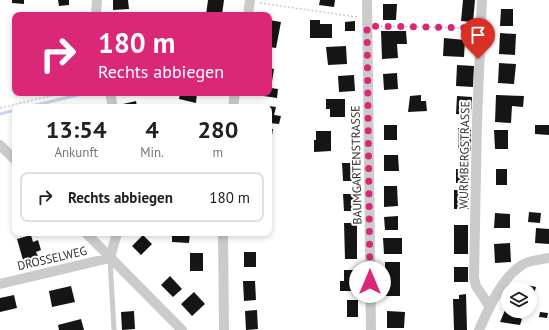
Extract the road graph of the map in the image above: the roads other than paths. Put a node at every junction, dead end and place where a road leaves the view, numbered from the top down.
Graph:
1 (97, 0) edge
2 (250, 0) edge
3 (367, 0) edge
4 (482, 0) edge
5 (96, 12) edge
6 (248, 12) edge
7 (0, 145) edge
8 (12, 157) edge
9 (89, 236) edge
10 (116, 236) edge
11 (223, 236) edge
12 (110, 258) junction
13 (549, 258) edge
14 (0, 284) edge
15 (490, 307) junction
16 (114, 330) edge
17 (182, 330) edge
18 (224, 330) edge
19 (371, 330) edge
20 (479, 330) edge

1 - 5 street
2 - 6 street
3 - 19 street, BAUMGARTENSTRASSE
4 - 15 street, WURMBERGSTRASSE
7 - 8 street
9 - 12 street
10 - 12 street
11 - 18 street
12 - 14 street, DROSSELWEG
12 - 16 lane
12 - 17 street
13 - 15 street
15 - 20 street

